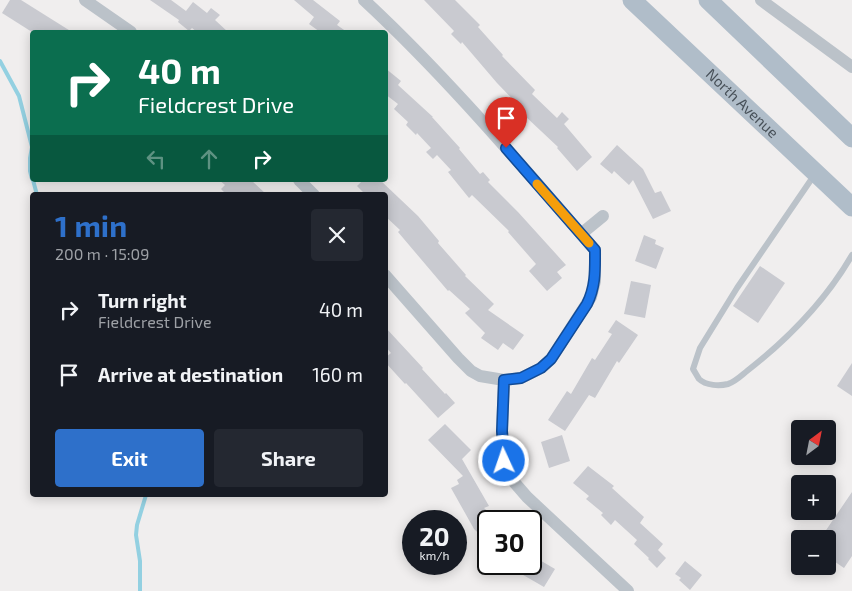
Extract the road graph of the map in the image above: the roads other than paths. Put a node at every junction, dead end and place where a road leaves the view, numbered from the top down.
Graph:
1 (85, 0) edge
2 (364, 0) edge
3 (632, 0) edge
4 (708, 0) edge
5 (761, 0) edge
6 (128, 30) edge
7 (852, 67) edge
8 (852, 138) edge
9 (815, 173) junction
10 (301, 182) edge
11 (311, 192) edge
12 (852, 207) edge
13 (603, 216) dead end
14 (581, 234) junction
15 (852, 255) edge
16 (388, 277) edge
17 (504, 380) junction
18 (628, 591) edge

1 - 6 street
2 - 14 street
3 - 9 main road, North Avenue
4 - 8 main road
5 - 7 street
9 - 12 main road, North Avenue
9 - 15 lane
10 - 11 street
13 - 14 street
14 - 17 street
16 - 17 street
17 - 18 street

